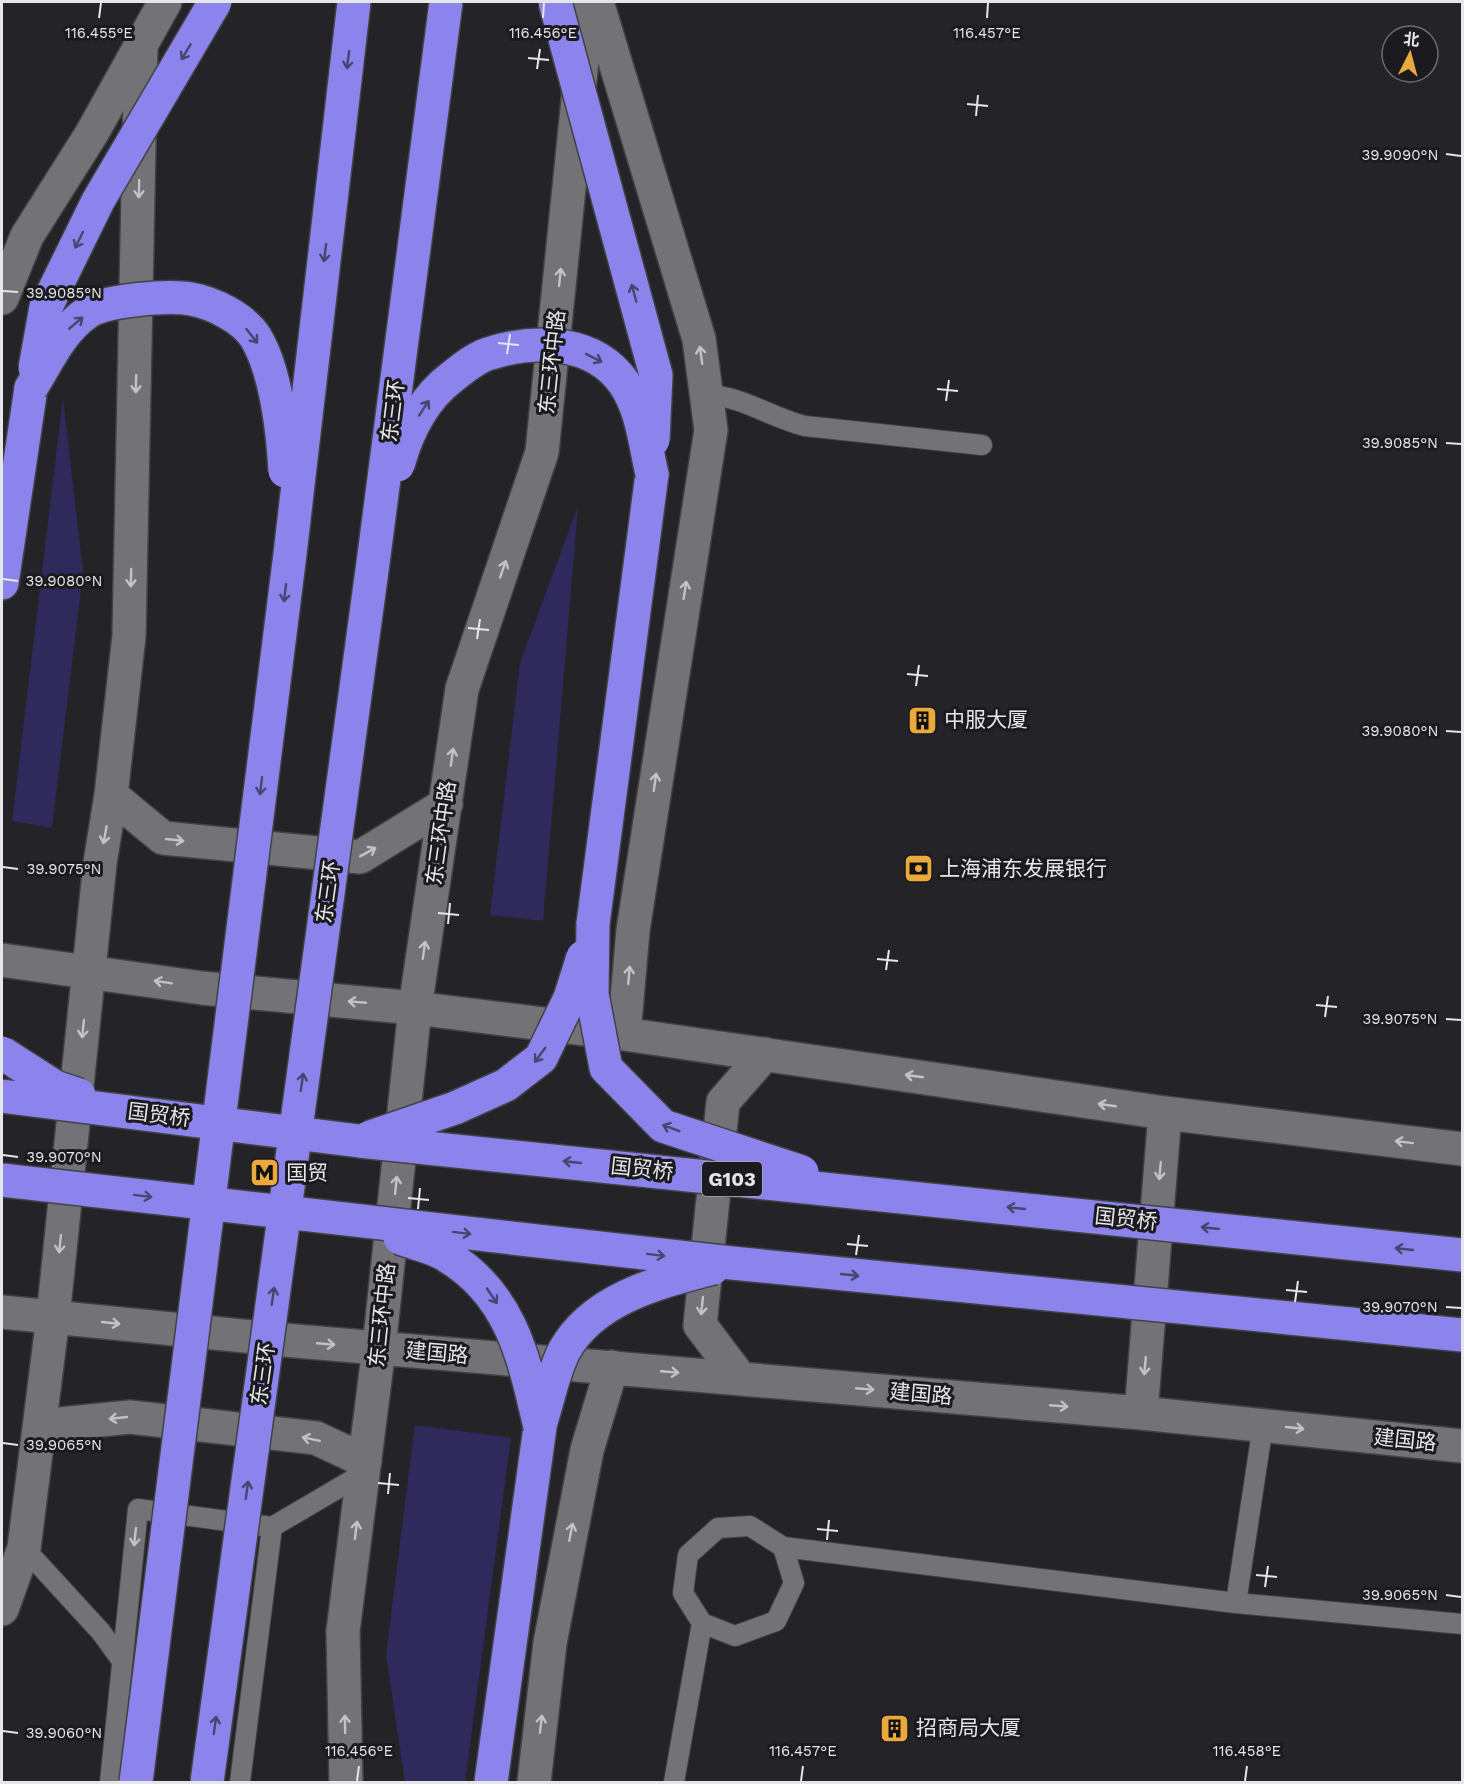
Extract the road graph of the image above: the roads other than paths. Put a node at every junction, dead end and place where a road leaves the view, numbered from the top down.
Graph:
1 (165, 2) edge
2 (215, 2) edge
3 (354, 2) edge
4 (446, 2) edge
5 (555, 2) edge
6 (588, 2) edge
7 (597, 2) edge
8 (141, 46) junction
9 (2, 298) edge
10 (31, 388) junction
11 (706, 395) junction
12 (982, 445) dead end
13 (652, 474) junction
14 (290, 554) junction
15 (373, 562) junction
16 (2, 583) edge
17 (111, 795) junction
18 (446, 804) junction
19 (593, 924) junction
20 (2, 960) edge
21 (88, 970) junction
22 (415, 1008) junction
23 (624, 1034) junction
24 (2, 1053) edge
25 (765, 1054) junction
26 (2, 1096) edge
27 (129, 1111) junction
28 (1165, 1113) junction
29 (359, 1141) junction
30 (1462, 1149) edge
31 (2, 1180) edge
32 (109, 1192) junction
33 (866, 1192) junction
34 (2, 1205) edge
35 (351, 1220) junction
36 (1462, 1255) edge
37 (732, 1263) junction
38 (2, 1312) edge
39 (53, 1317) junction
40 (1462, 1335) edge
41 (379, 1348) junction
42 (612, 1367) junction
43 (740, 1378) junction
44 (1141, 1413) junction
45 (1263, 1425) junction
46 (40, 1426) junction
47 (540, 1427) junction
48 (1462, 1446) edge
49 (364, 1467) junction
50 (272, 1527) junction
51 (783, 1547) junction
52 (24, 1548) junction
53 (1236, 1603) junction
54 (2, 1609) edge
55 (702, 1623) junction
56 (1462, 1624) edge
57 (122, 1661) junction
58 (142, 1740) junction
59 (110, 1782) edge
60 (127, 1782) edge
61 (136, 1782) edge
62 (207, 1782) edge
63 (240, 1782) edge
64 (346, 1782) edge
65 (491, 1782) edge
66 (534, 1782) edge
67 (674, 1782) edge

1 - 8 street
2 -> 10 highway, bridge
3 -> 14 highway, bridge
4 - 15 highway, 东三环, bridge
13 -> 5 highway, bridge
18 -> 6 street, 东三环中路
11 -> 7 street
8 - 9 street
8 -> 17 street
10 -> 14 highway, bridge
10 - 16 highway
11 - 12 lane
23 -> 11 street
15 -> 13 highway, bridge
13 - 19 highway
14 -> 58 highway, bridge
62 -> 15 highway, 东三环, bridge
17 -> 18 street
17 -> 21 street
22 -> 18 street, 东三环中路
19 -> 29 highway, bridge
33 -> 19 highway, bridge
20 - 21 street
22 -> 21 street
21 -> 39 street
22 - 23 street
41 -> 22 street, 东三环中路
23 - 25 street
24 - 27 highway, bridge
28 -> 25 street
25 -> 43 street
26 - 27 highway, 国贸桥 / G103, bridge
27 - 29 highway, 国贸桥 / G103, bridge
30 -> 28 street
28 -> 44 street
33 -> 29 highway, 国贸桥 / G103, bridge
31 - 32 highway, bridge
32 - 34 highway, bridge
32 -> 35 highway, bridge
36 -> 33 highway, 国贸桥 / G103, bridge
35 -> 37 highway, bridge
35 -> 47 highway, bridge
37 -> 40 highway, bridge
37 - 47 highway, bridge
38 - 39 street, 建国路
39 -> 41 street, 建国路
39 - 46 street
41 - 42 street, 建国路
41 - 49 street, 东三环中路
42 -> 43 street, 建国路
66 -> 42 street
43 -> 44 street, 建国路
44 - 45 street, 建国路
45 -> 48 street, 建国路
45 - 53 lane
49 -> 46 street
46 - 52 street
47 - 65 highway
49 - 50 lane
64 -> 49 street, 东三环中路
50 -> 57 lane
50 - 63 lane
51 - 53 lane
51 - 55 lane
51 - 55 lane
52 - 54 street
52 - 57 lane
53 - 56 lane
55 - 67 lane
57 - 59 lane
58 - 60 highway, bridge
58 - 61 highway, bridge

